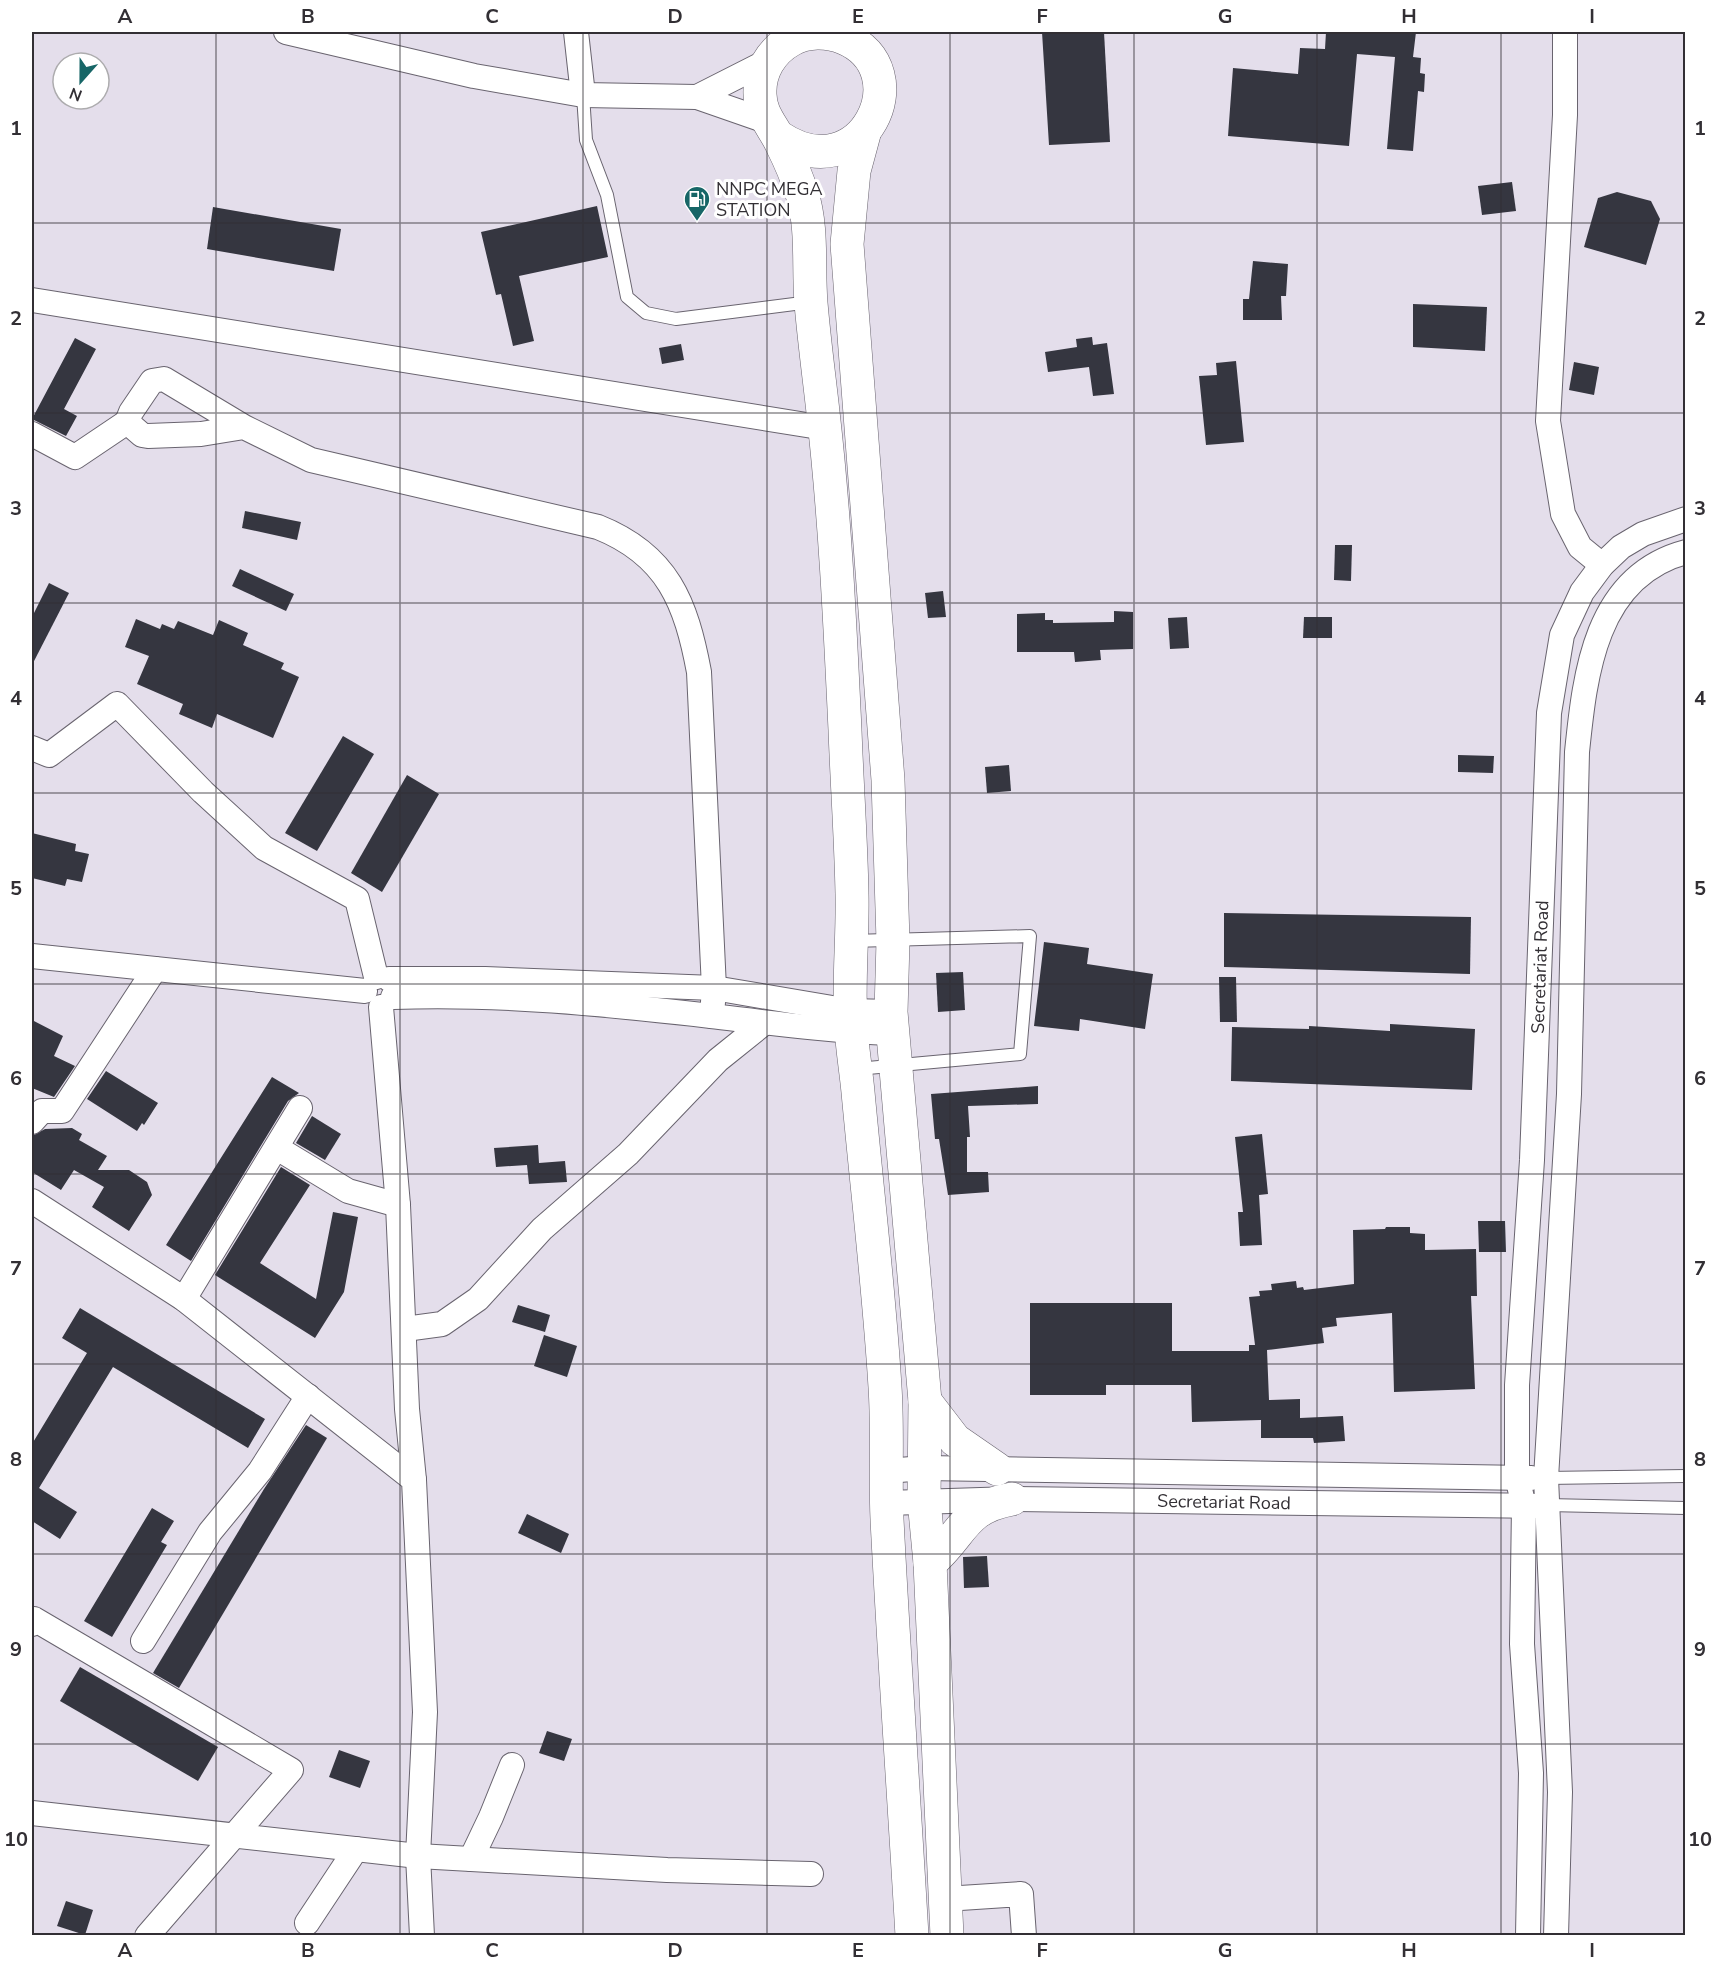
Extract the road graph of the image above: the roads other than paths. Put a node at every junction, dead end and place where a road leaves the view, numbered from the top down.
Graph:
1 (286, 32) edge
2 (576, 32) edge
3 (1565, 32) edge
4 (862, 44) edge
5 (776, 48) edge
6 (583, 95) junction
7 (697, 97) junction
8 (772, 129) junction
9 (864, 134) junction
10 (32, 300) edge
11 (811, 302) junction
12 (127, 422) junction
13 (244, 427) junction
14 (825, 428) junction
15 (32, 434) edge
16 (1686, 519) edge
17 (1686, 552) edge
18 (1602, 565) junction
19 (32, 748) edge
20 (894, 940) junction
21 (850, 942) junction
22 (32, 956) edge
23 (155, 969) junction
24 (714, 988) junction
25 (381, 990) junction
26 (712, 1016) junction
27 (850, 1021) junction
28 (891, 1022) junction
29 (764, 1023) junction
30 (895, 1065) junction
31 (856, 1069) junction
32 (300, 1108) dead end
33 (32, 1122) edge
34 (277, 1148) junction
35 (32, 1200) edge
36 (398, 1204) junction
37 (184, 1299) junction
38 (405, 1329) junction
39 (308, 1396) junction
40 (925, 1401) junction
41 (925, 1468) junction
42 (998, 1469) junction
43 (1686, 1476) edge
44 (1517, 1478) junction
45 (1546, 1478) junction
46 (414, 1480) junction
47 (886, 1487) junction
48 (1012, 1499) junction
49 (924, 1500) junction
50 (1535, 1506) junction
51 (1686, 1508) edge
52 (930, 1563) junction
53 (32, 1624) edge
54 (143, 1641) dead end
55 (512, 1765) dead end
56 (32, 1813) edge
57 (234, 1835) junction
58 (356, 1849) junction
59 (418, 1856) junction
60 (471, 1859) junction
61 (811, 1874) dead end
62 (945, 1899) junction
63 (307, 1923) dead end
64 (147, 1935) edge
65 (422, 1935) edge
66 (912, 1935) edge
67 (947, 1935) edge
68 (1024, 1935) edge
69 (1528, 1935) edge
70 (1556, 1935) edge

1 - 6 street
2 - 6 street
3 - 18 street
4 - 5 highway
4 - 9 highway
5 - 7 street
5 - 8 highway
6 - 7 street
6 - 11 lane
7 - 8 street
8 - 9 highway
8 - 11 highway
9 - 20 highway
10 - 14 street
11 - 14 highway
12 - 13 street
12 - 13 street
12 - 15 street
13 - 24 street
14 - 21 highway
16 - 18 street, Secretariat Road
17 - 45 street, Secretariat Road
18 - 44 street, Secretariat Road
19 - 25 street
20 - 21 lane
20 - 28 highway
20 - 30 lane
21 - 27 highway
22 - 23 street
23 - 25 street
23 - 33 street
24 - 25 street
24 - 26 street
24 - 27 street
25 - 26 street
25 - 36 street
26 - 29 street
27 - 28 street
27 - 29 street
27 - 31 highway
28 - 30 highway
29 - 38 street
30 - 31 lane
30 - 40 highway
31 - 47 highway
32 - 34 street
34 - 36 street
34 - 37 street
35 - 37 street
36 - 38 street
37 - 39 street
38 - 46 street
39 - 46 street
39 - 54 street
40 - 41 highway
40 - 42 highway
41 - 42 street, Secretariat Road
41 - 47 street, Secretariat Road
41 - 49 highway
42 - 44 street, Secretariat Road
43 - 45 lane, Secretariat Road
44 - 45 street, Secretariat Road
44 - 50 street, Secretariat Road
45 - 50 street, Secretariat Road
46 - 59 street
47 - 49 street, Secretariat Road
47 - 66 highway
48 - 49 street, Secretariat Road
48 - 50 street, Secretariat Road
48 - 52 highway
49 - 52 highway
50 - 51 lane, Secretariat Road
50 - 69 street, Secretariat Road
50 - 70 street, Secretariat Road
52 - 62 highway
53 - 57 street
55 - 60 street
56 - 57 street
57 - 58 street
57 - 64 street
58 - 59 street
58 - 63 street
59 - 60 street
59 - 65 street
60 - 61 street
62 - 67 highway
62 - 68 street

